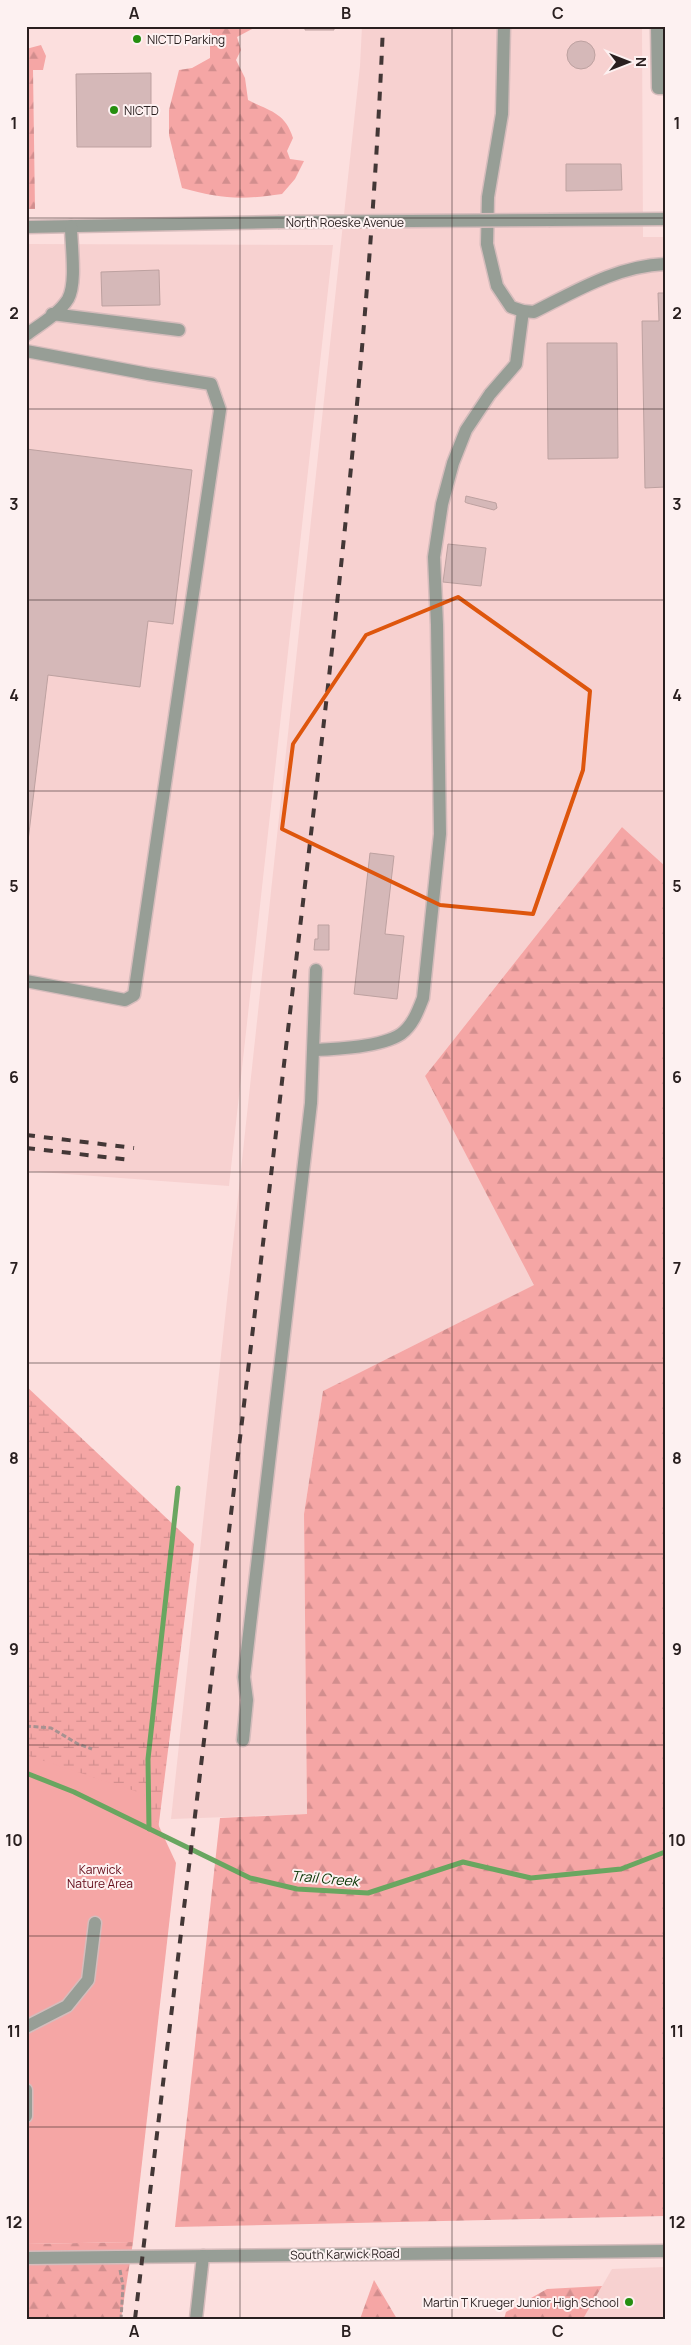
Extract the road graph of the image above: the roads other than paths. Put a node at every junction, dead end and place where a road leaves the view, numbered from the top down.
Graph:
1 (504, 26) edge
2 (657, 26) edge
3 (661, 88) edge
4 (665, 219) edge
5 (71, 226) junction
6 (26, 227) edge
7 (665, 264) edge
8 (523, 311) junction
9 (52, 314) junction
10 (179, 330) dead end
11 (26, 335) edge
12 (26, 351) edge
13 (316, 970) dead end
14 (26, 981) edge
15 (314, 1050) junction
16 (244, 1740) dead end
17 (95, 1923) dead end
18 (26, 2027) edge
19 (26, 2090) edge
20 (26, 2116) edge
21 (665, 2251) edge
22 (203, 2256) junction
23 (26, 2258) edge
24 (196, 2319) edge

1 - 8 street
2 - 3 street
4 - 5 street, North Roeske Avenue, bridge
5 - 6 street, North Roeske Avenue
5 - 9 street
7 - 8 street
8 - 15 street
9 - 10 street
9 - 11 street
12 - 14 street
13 - 15 street
15 - 16 street
17 - 18 street
19 - 20 street
21 - 22 street, South Karwick Road
22 - 23 street, South Karwick Road
22 - 24 street

